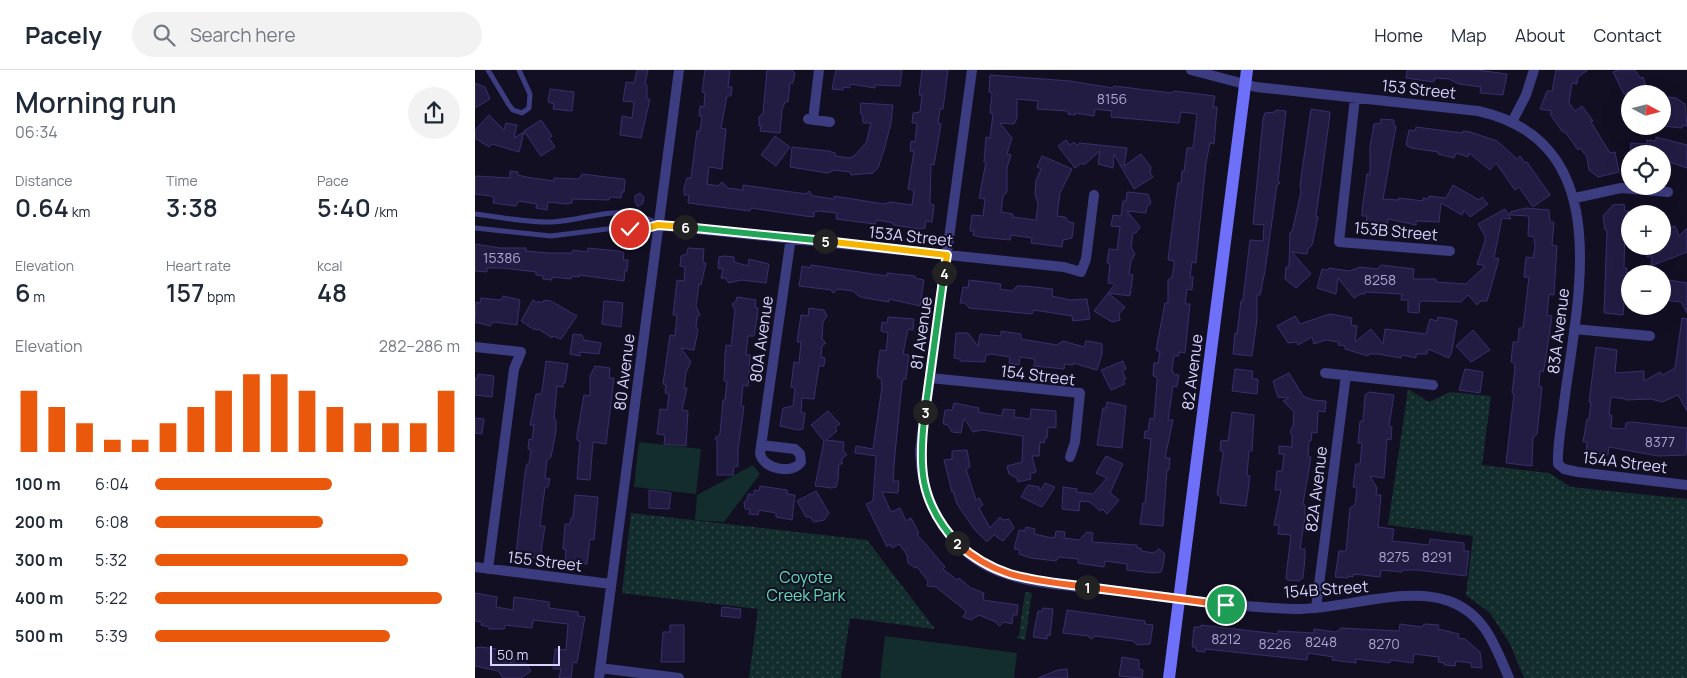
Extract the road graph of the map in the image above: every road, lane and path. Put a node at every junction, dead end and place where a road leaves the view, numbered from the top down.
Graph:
1 (489, 70) edge
2 (519, 70) edge
3 (679, 70) edge
4 (819, 70) edge
5 (972, 70) edge
6 (1191, 70) edge
7 (1247, 70) edge
8 (1534, 70) edge
9 (1245, 85) junction
10 (1355, 98) junction
11 (830, 122) dead end
12 (1512, 122) junction
13 (1621, 188) edge
14 (1094, 195) dead end
15 (1575, 198) junction
16 (475, 214) edge
17 (658, 225) junction
18 (475, 228) edge
19 (791, 237) junction
20 (1450, 251) dead end
21 (947, 255) junction
22 (1574, 329) junction
23 (1649, 336) dead end
24 (475, 347) edge
25 (1325, 373) dead end
26 (1346, 375) junction
27 (930, 378) junction
28 (1433, 385) dead end
29 (761, 445) dead end
30 (1070, 457) dead end
31 (1561, 467) joint
32 (1687, 485) edge
33 (933, 509) joint
34 (475, 567) edge
35 (488, 569) junction
36 (611, 584) junction
37 (1179, 599) junction
38 (1316, 608) junction
39 (599, 673) edge
40 (1507, 674) edge
41 (679, 678) edge
42 (1169, 678) edge

1 - 2 lane
3 - 17 street, 80 Avenue
4 - 11 street
5 - 21 street, 81 Avenue
6 - 9 street, 153 Street
7 - 9 street, 82 Avenue
8 - 12 street
9 - 10 street, 153 Street
9 - 37 street, 82 Avenue
10 - 12 street, 153 Street
10 - 20 street, 153B Street
12 - 15 street, 153 Street
13 - 15 street
14 - 21 street, 153A Street
15 - 22 street, 83A Avenue
16 - 17 lane
17 - 18 lane
17 - 19 street, 153A Street
17 - 36 street, 80 Avenue
19 - 21 street, 153A Street
19 - 29 street, 80A Avenue
21 - 27 street, 81 Avenue
22 - 23 street
22 - 31 street, 83A Avenue
24 - 35 street
25 - 26 street
26 - 28 street
26 - 38 street, 82A Avenue
27 - 30 street, 154 Street
27 - 33 street, 81 Avenue
31 - 32 street, 154A Street
33 - 37 street, 154B Street
34 - 35 street, 155 Street
35 - 36 street, 155 Street
36 - 39 street, 80 Avenue
37 - 38 street, 154B Street
37 - 42 street, 82 Avenue
38 - 40 street, 154B Street
39 - 41 street

